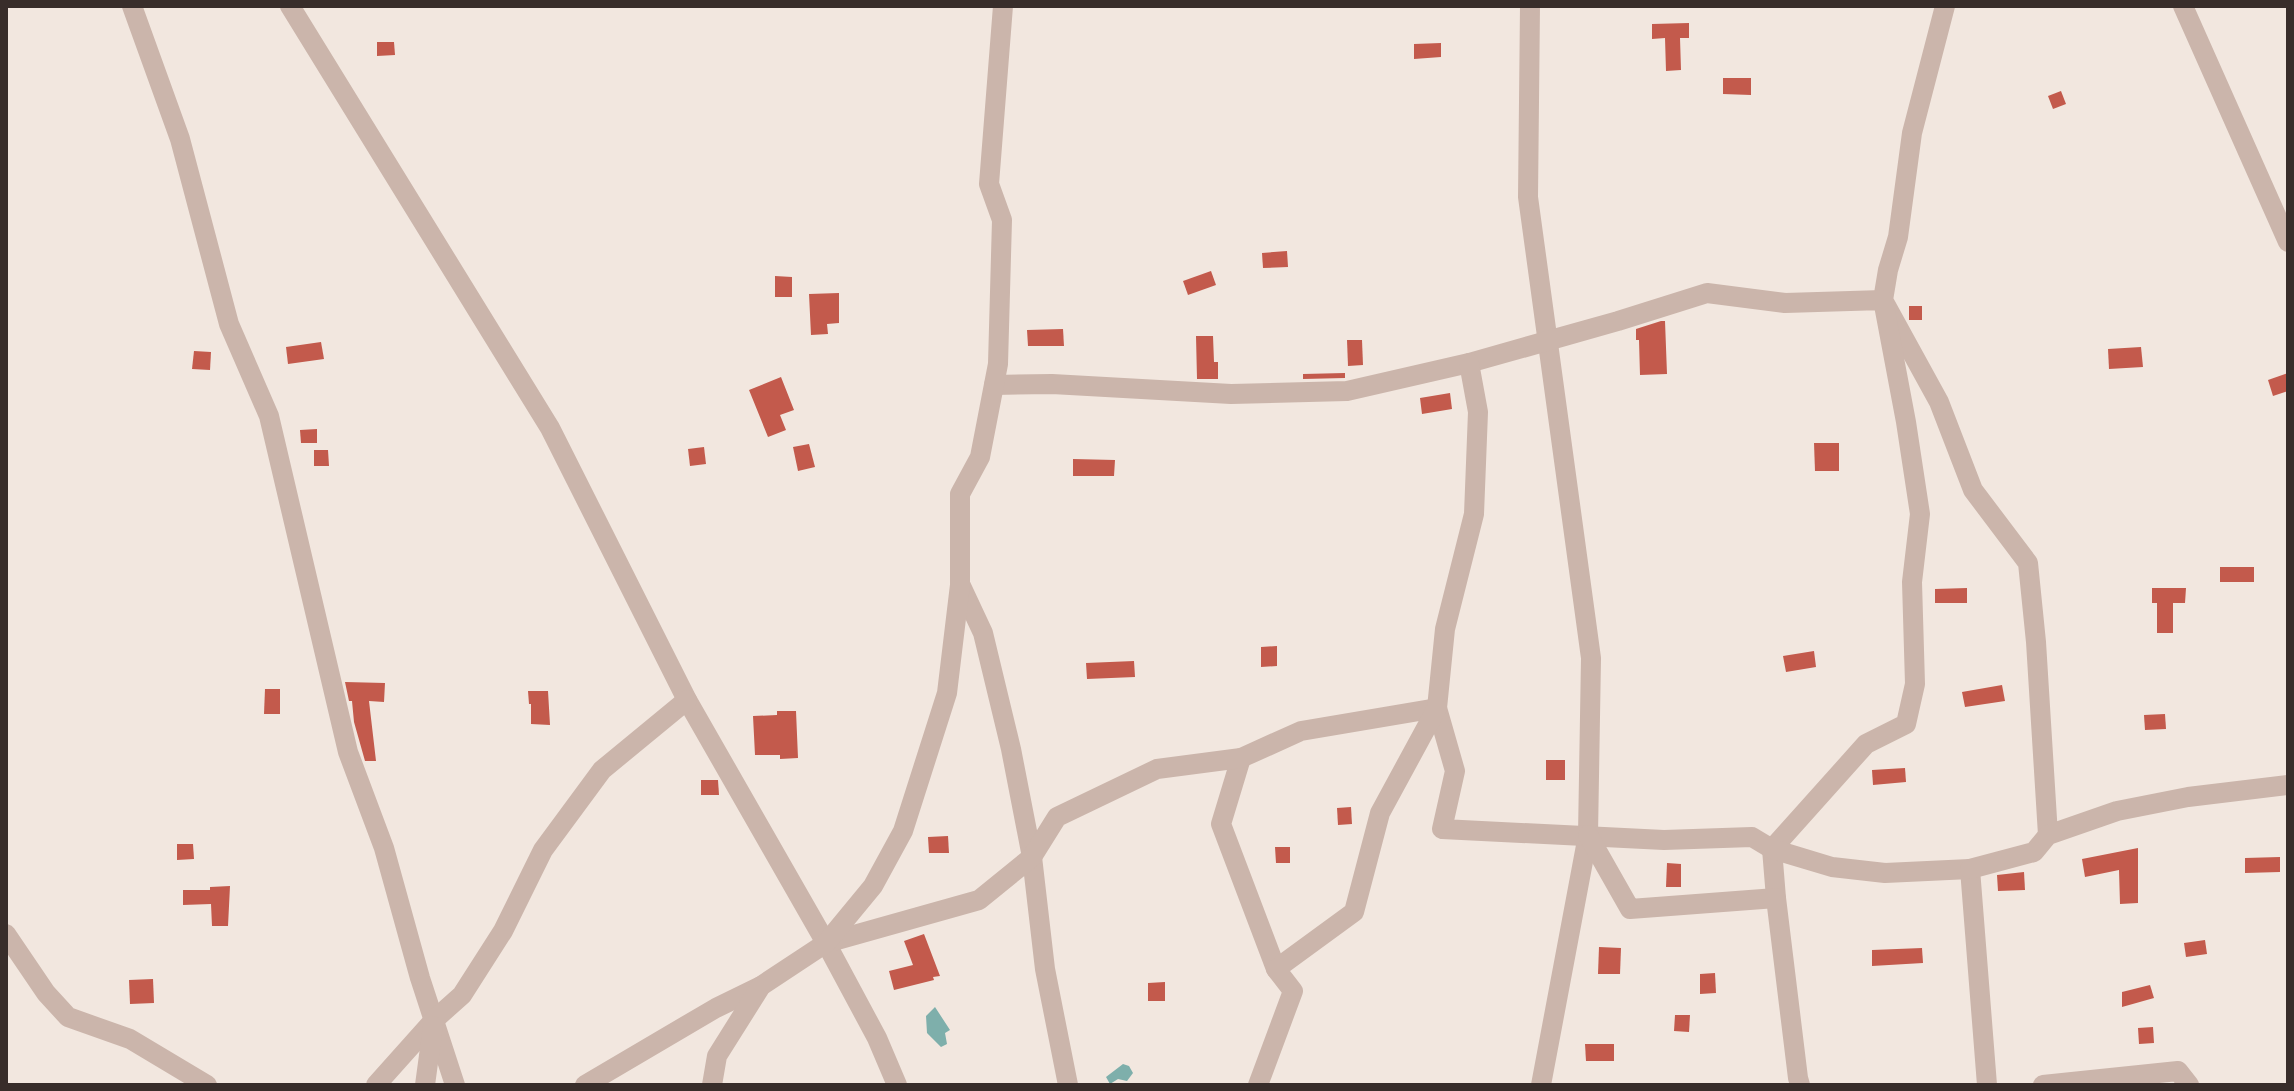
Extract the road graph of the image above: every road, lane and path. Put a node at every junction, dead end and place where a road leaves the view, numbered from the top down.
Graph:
1 (132, 6) edge
2 (290, 6) edge
3 (1003, 6) edge
4 (1530, 6) edge
5 (1945, 6) edge
6 (2183, 6) edge
7 (2288, 242) edge
8 (1883, 300) junction
9 (1548, 341) junction
10 (1469, 363) junction
11 (994, 385) junction
12 (960, 585) junction
13 (687, 700) junction
14 (1437, 708) junction
15 (1241, 758) junction
16 (2288, 785) edge
17 (1588, 835) junction
18 (2048, 835) junction
19 (1772, 849) junction
20 (1032, 857) junction
21 (1970, 869) junction
22 (1776, 898) junction
23 (6, 934) edge
24 (826, 943) junction
25 (1276, 969) junction
26 (761, 986) junction
27 (434, 1020) junction
28 (1797, 1083) edge
29 (207, 1085) edge
30 (376, 1085) edge
31 (425, 1085) edge
32 (455, 1085) edge
33 (585, 1085) edge
34 (712, 1085) edge
35 (897, 1085) edge
36 (1068, 1085) edge
37 (1258, 1085) edge
38 (1541, 1085) edge
39 (1987, 1085) edge
40 (2043, 1085) edge
41 (2189, 1085) edge

1 - 27 street
2 - 13 street
3 - 11 street
4 - 9 street
5 - 8 street
6 - 7 street
8 - 9 street
8 - 18 street
8 - 19 street
9 - 10 street
9 - 17 street
10 - 11 street
10 - 14 street
11 - 12 street
12 - 20 street
12 - 24 street
13 - 24 street
13 - 27 street
14 - 15 street
14 - 17 street
14 - 25 street
15 - 20 street
15 - 25 street
16 - 18 street
17 - 19 street
17 - 22 street
17 - 38 street
18 - 21 street
19 - 21 street
19 - 22 street
20 - 24 street
20 - 36 street
21 - 39 street
22 - 28 street
23 - 29 street
24 - 26 street
24 - 35 street
25 - 37 street
26 - 33 street
26 - 34 street
27 - 30 street
27 - 31 street
27 - 32 street
40 - 41 street

